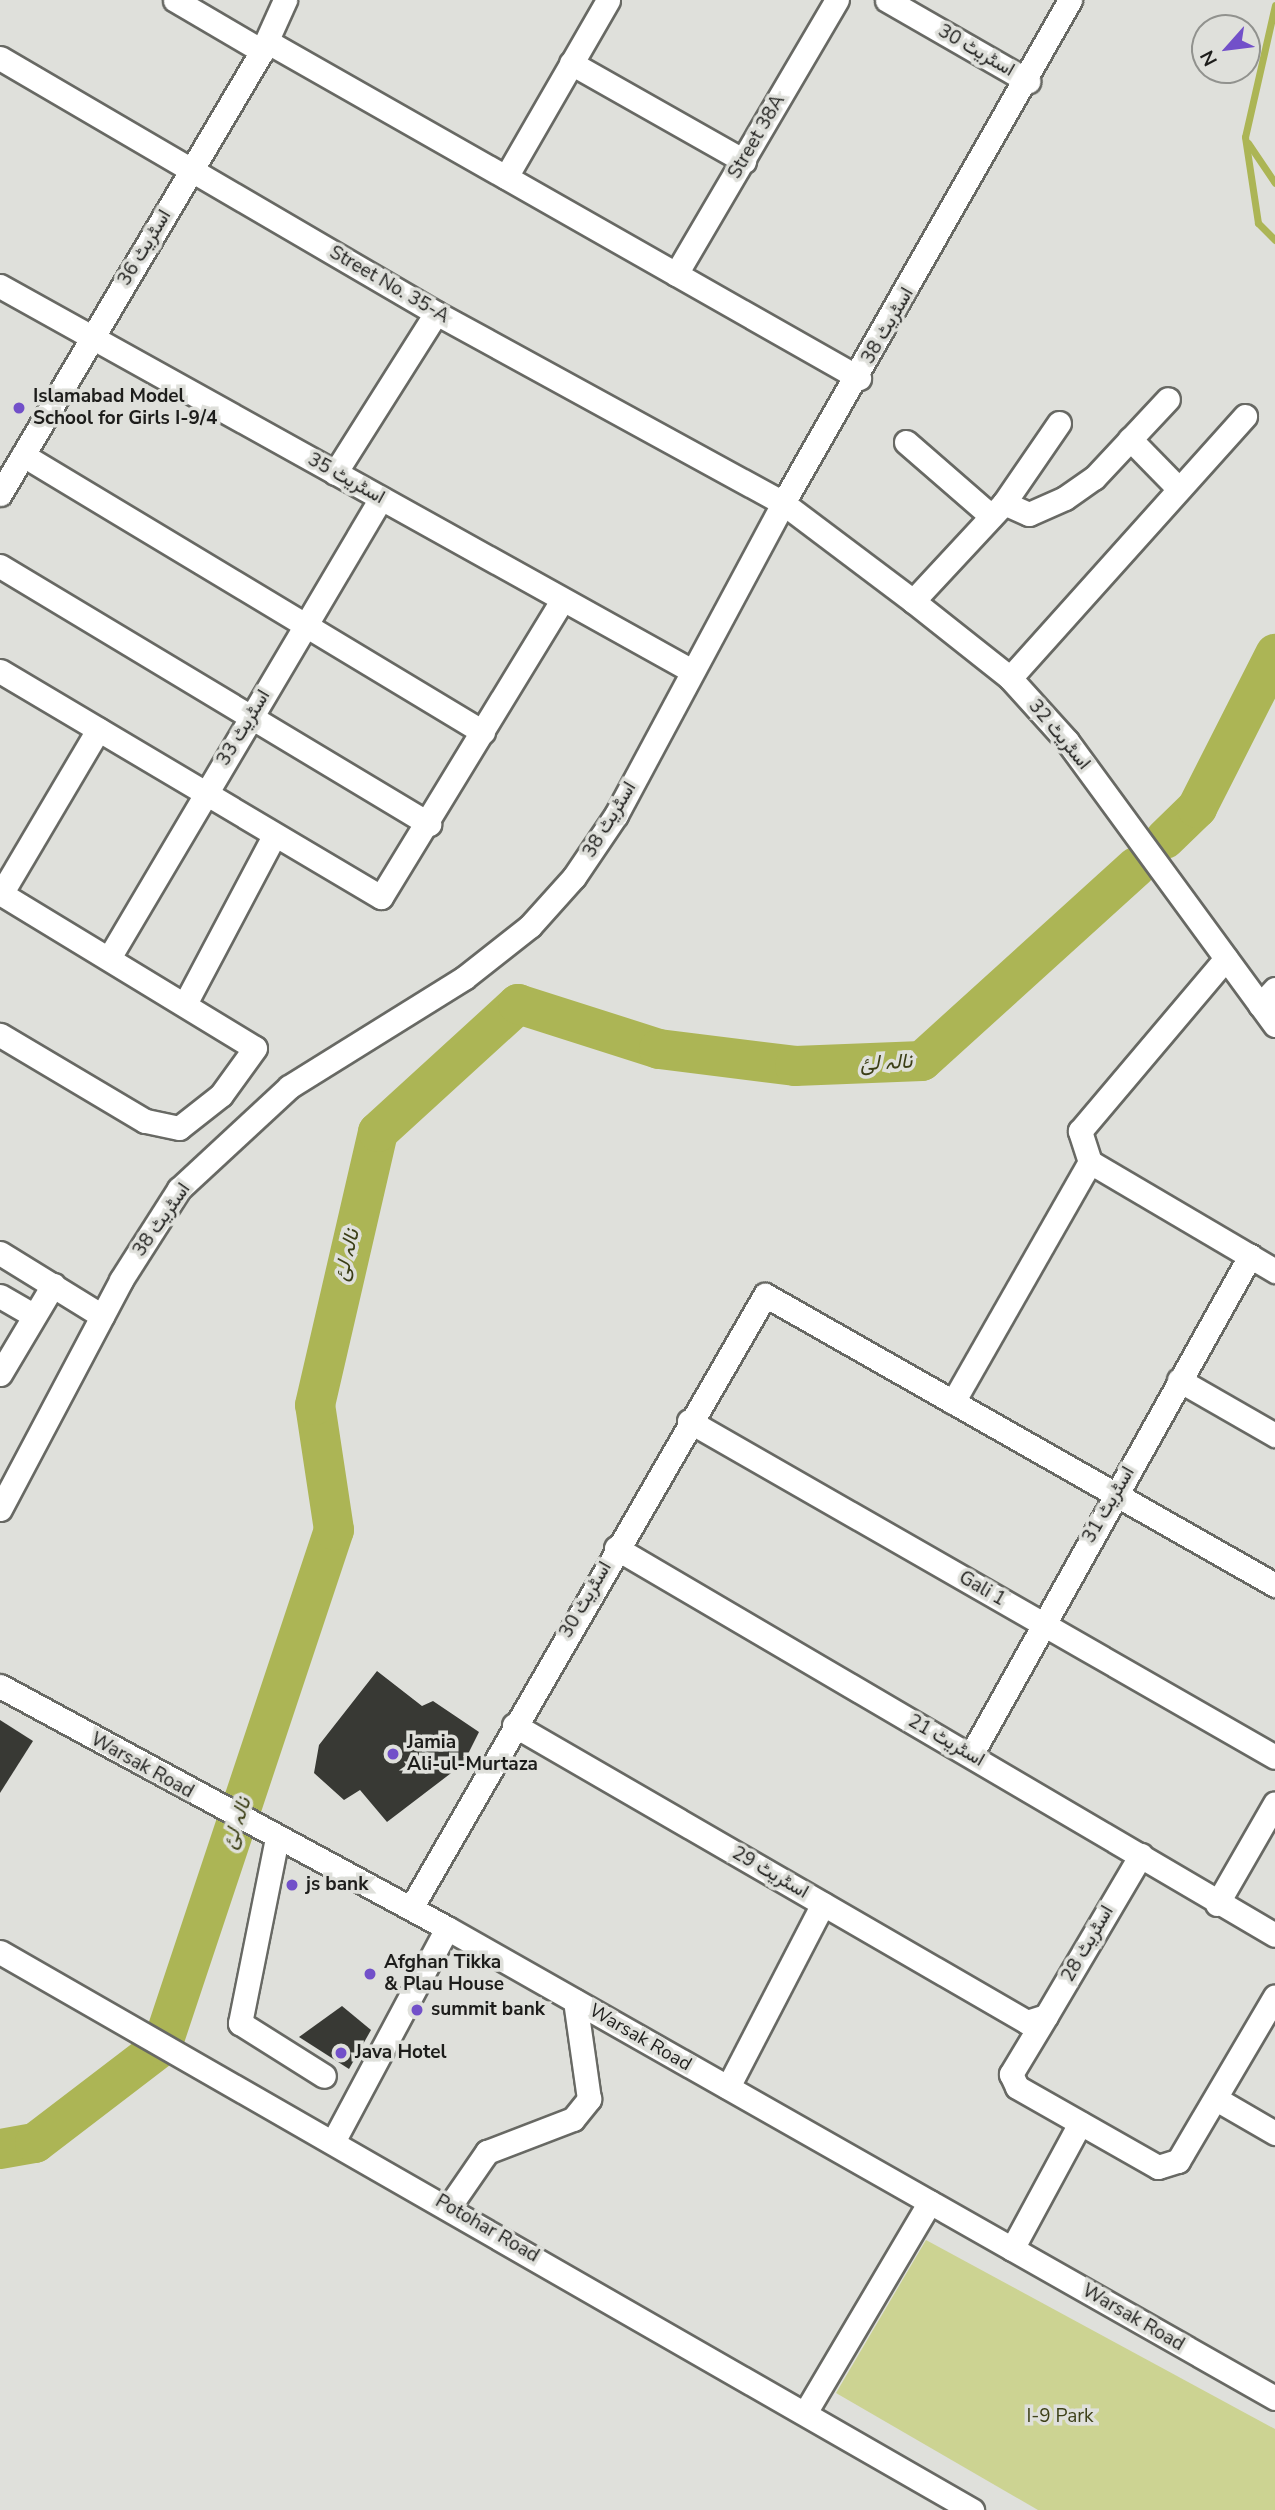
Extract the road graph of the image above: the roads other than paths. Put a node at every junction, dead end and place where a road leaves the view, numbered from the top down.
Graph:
1 (175, 0) edge
2 (285, 0) edge
3 (608, 0) edge
4 (837, 0) edge
5 (887, 0) edge
6 (1070, 0) edge
7 (265, 46) junction
8 (0, 58) edge
9 (571, 64) junction
10 (1028, 81) junction
11 (744, 161) junction
12 (192, 170) junction
13 (506, 177) junction
14 (676, 274) junction
15 (0, 286) edge
16 (436, 313) junction
17 (92, 338) junction
18 (859, 378) junction
19 (1168, 399) dead end
20 (1245, 415) dead end
21 (1059, 423) dead end
22 (1130, 439) junction
23 (906, 442) dead end
24 (23, 455) junction
25 (335, 472) junction
26 (1179, 489) junction
27 (0, 494) edge
28 (381, 498) junction
29 (782, 503) junction
30 (998, 510) junction
31 (0, 566) edge
32 (562, 600) junction
33 (913, 601) junction
34 (306, 625) junction
35 (0, 671) edge
36 (692, 671) junction
37 (1010, 678) junction
38 (251, 716) junction
39 (98, 730) junction
40 (483, 732) junction
41 (205, 794) junction
42 (429, 824) junction
43 (274, 836) junction
44 (1, 893) edge
45 (109, 958) junction
46 (1226, 958) junction
47 (1267, 997) edge
48 (186, 1002) junction
49 (1275, 1026) edge
50 (0, 1035) edge
51 (1090, 1162) junction
52 (0, 1253) edge
53 (1250, 1256) junction
54 (1275, 1271) edge
55 (54, 1285) junction
56 (0, 1296) edge
57 (33, 1315) junction
58 (102, 1316) junction
59 (0, 1374) edge
60 (1180, 1380) junction
61 (953, 1402) junction
62 (690, 1421) junction
63 (1275, 1435) edge
64 (1115, 1495) junction
65 (0, 1509) edge
66 (617, 1548) junction
67 (1275, 1585) edge
68 (1041, 1623) junction
69 (0, 1686) edge
70 (513, 1725) junction
71 (971, 1755) junction
72 (1275, 1757) edge
73 (1275, 1802) edge
74 (268, 1834) junction
75 (1141, 1855) junction
76 (822, 1904) junction
77 (1217, 1904) junction
78 (411, 1908) junction
79 (447, 1928) junction
80 (1275, 1935) edge
81 (0, 1952) edge
82 (1275, 1996) edge
83 (575, 2001) junction
84 (1036, 2019) junction
85 (324, 2076) dead end
86 (728, 2087) junction
87 (1218, 2100) junction
88 (1080, 2123) junction
89 (1275, 2133) edge
90 (334, 2140) junction
91 (930, 2202) junction
92 (449, 2207) junction
93 (1012, 2249) junction
94 (1275, 2398) edge
95 (805, 2413) junction
96 (972, 2510) edge

1 - 7 street
2 - 7 street, اسٹریٹ 36
3 - 9 street
4 - 11 street, Street 38A
5 - 10 street, اسٹریٹ 30
6 - 10 street, اسٹریٹ 38
7 - 12 street, اسٹریٹ 36
7 - 13 street
8 - 12 street, Street No. 35-A
9 - 11 street
9 - 13 street
10 - 18 street, اسٹریٹ 38
11 - 14 street, Street 38A
12 - 16 street, Street No. 35-A
12 - 17 street, اسٹریٹ 36
13 - 14 street
14 - 18 street
15 - 17 street, اسٹریٹ 35
16 - 25 street
16 - 29 street, Street No. 35-A
17 - 24 street, اسٹریٹ 36
17 - 25 street, اسٹریٹ 35
18 - 29 street, اسٹریٹ 38
19 - 22 street
20 - 26 street
21 - 30 street
22 - 26 street
22 - 30 street
23 - 30 street
24 - 27 street, اسٹریٹ 36
24 - 34 street
25 - 28 street, اسٹریٹ 35
26 - 37 street
28 - 32 street, اسٹریٹ 35
28 - 34 street, اسٹریٹ 33
29 - 33 street, اسٹریٹ 32
29 - 36 street, اسٹریٹ 38
30 - 33 street
31 - 38 street
32 - 36 street, اسٹریٹ 35
32 - 40 street
33 - 37 street, اسٹریٹ 32
34 - 38 street, اسٹریٹ 33
34 - 40 street
35 - 39 street
36 - 58 street, اسٹریٹ 38
37 - 46 street, اسٹریٹ 32
38 - 41 street, اسٹریٹ 33
38 - 42 street
39 - 41 street
39 - 44 street
40 - 42 street
41 - 43 street
41 - 45 street, اسٹریٹ 33
42 - 43 street
43 - 48 street
44 - 45 street
45 - 48 street
46 - 47 street, اسٹریٹ 32
46 - 51 street
47 - 49 street, اسٹریٹ 32
48 - 50 street
51 - 53 street
51 - 61 street
52 - 55 street
53 - 54 street
53 - 60 street, اسٹریٹ 31
55 - 57 street
55 - 58 street
56 - 57 street
57 - 59 street
58 - 65 street, اسٹریٹ 38
60 - 63 street
60 - 64 street, اسٹریٹ 31
61 - 62 street, اسٹریٹ 30
61 - 64 street
62 - 66 street, اسٹریٹ 30
62 - 68 street, Gali 1
64 - 67 street
64 - 68 street, اسٹریٹ 31
66 - 70 street, اسٹریٹ 30
66 - 71 street, اسٹریٹ 21
68 - 71 street, اسٹریٹ 31
68 - 72 street, Gali 1
69 - 74 street, Warsak Road
70 - 76 street, اسٹریٹ 29
70 - 78 street, اسٹریٹ 30
71 - 75 street, اسٹریٹ 21
73 - 77 street
74 - 78 street, Warsak Road
74 - 85 street
75 - 77 street, اسٹریٹ 21
75 - 84 street, اسٹریٹ 28
76 - 84 street, اسٹریٹ 29
76 - 86 street
77 - 80 street, اسٹریٹ 21
78 - 79 street, Warsak Road
79 - 83 street, Warsak Road
79 - 90 street
81 - 90 street, Potohar Road
82 - 87 street
83 - 86 street, Warsak Road
83 - 92 street
84 - 88 street, اسٹریٹ 28
86 - 91 street, Warsak Road
87 - 88 street
87 - 89 street
88 - 93 street
90 - 92 street, Potohar Road
91 - 93 street, Warsak Road
91 - 95 street
92 - 95 street, Potohar Road
93 - 94 street, Warsak Road
95 - 96 street, Potohar Road

